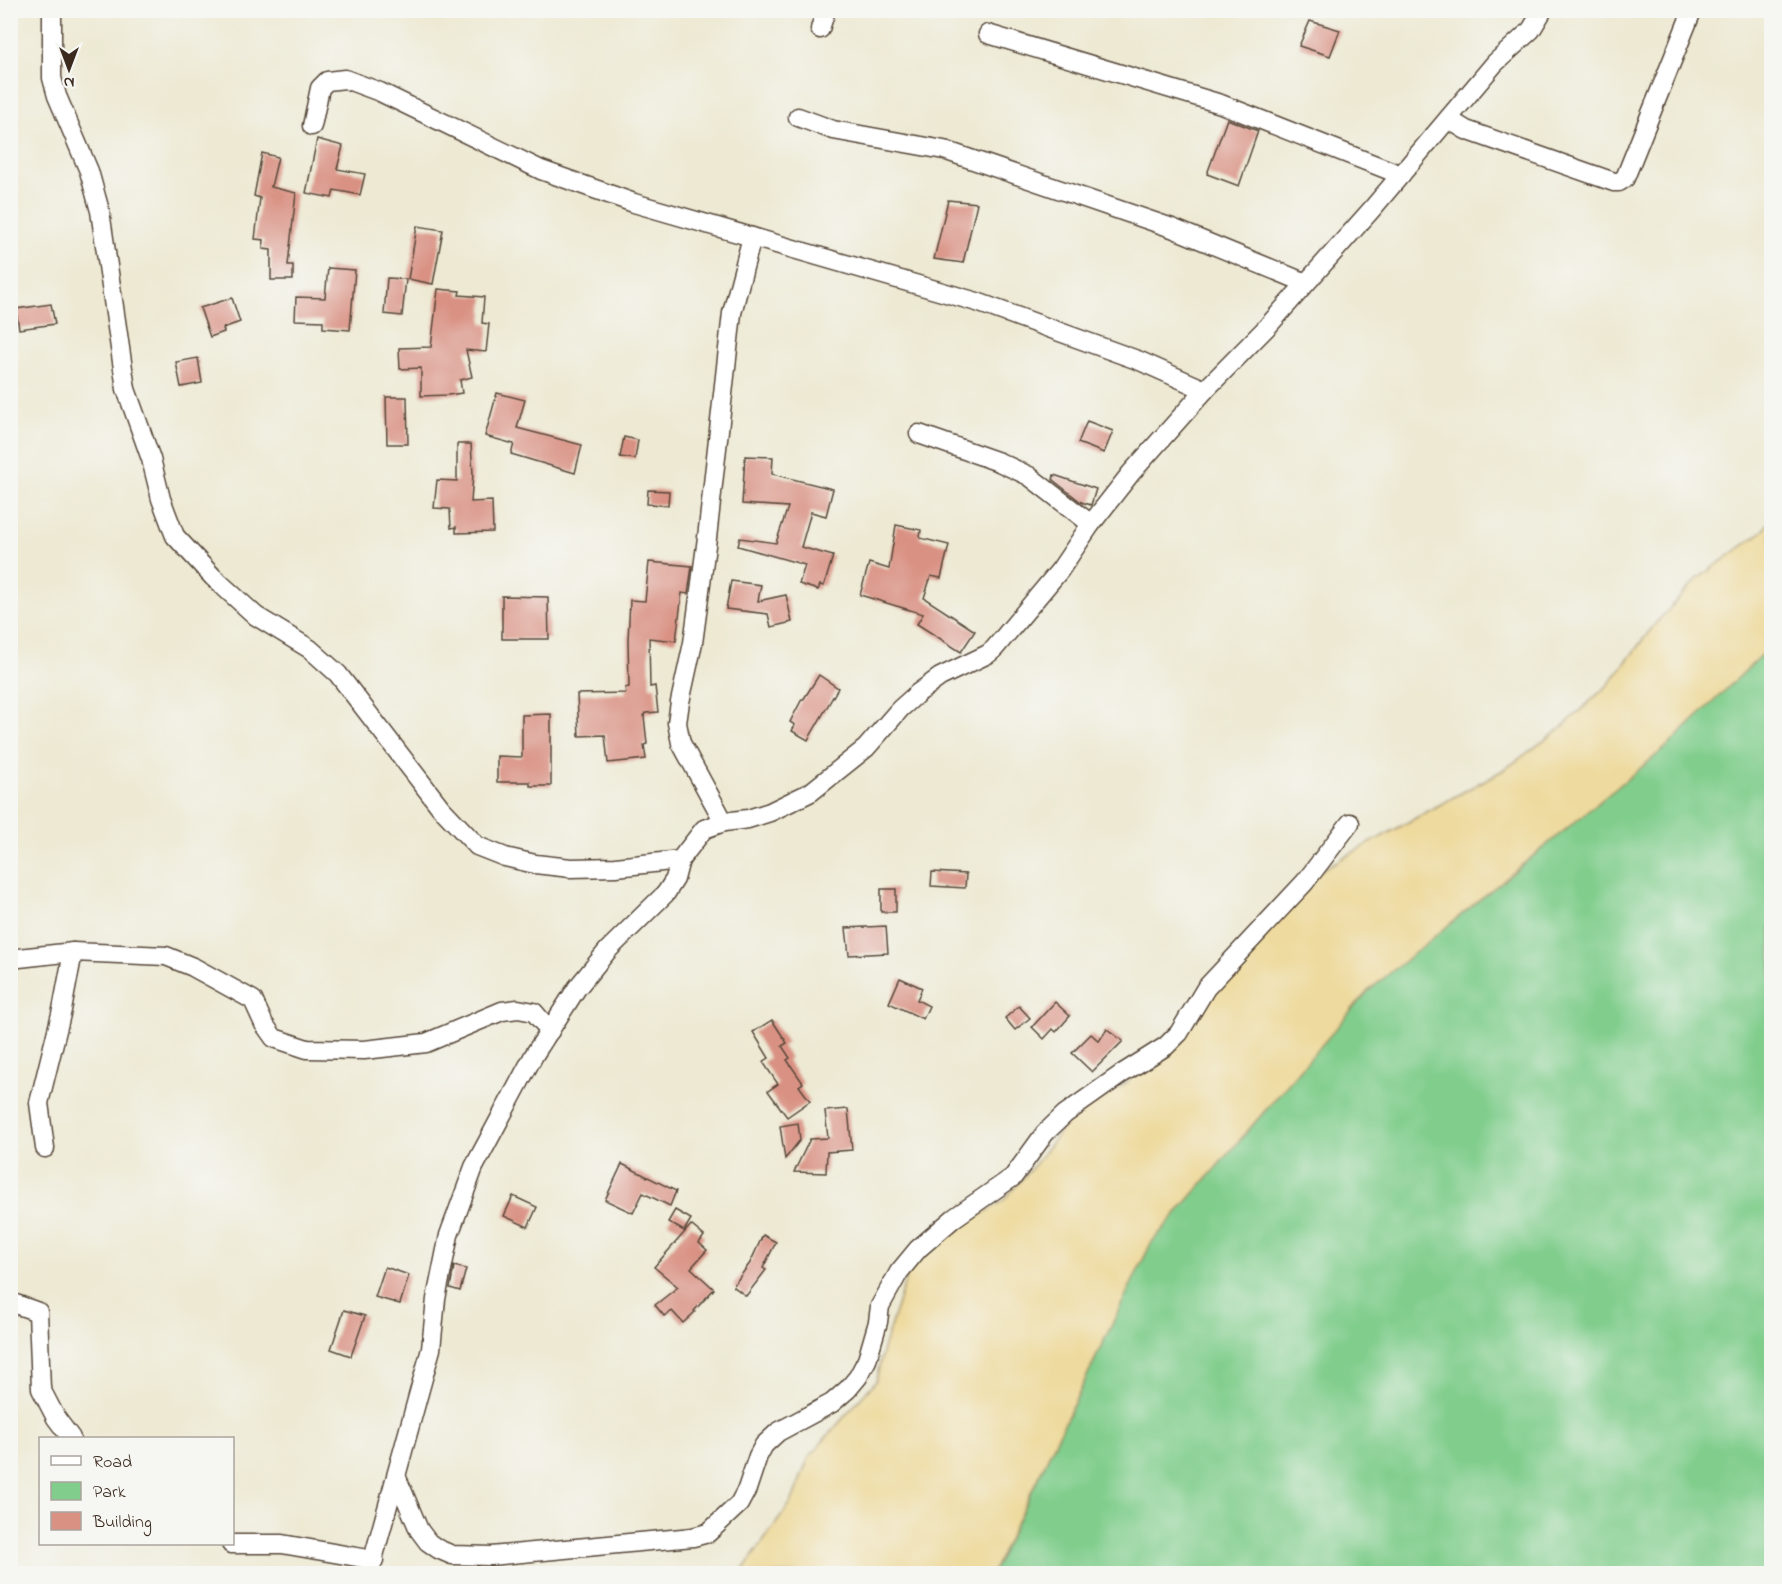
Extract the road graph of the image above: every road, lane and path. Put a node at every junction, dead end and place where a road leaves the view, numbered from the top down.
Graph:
1 (52, 10) edge
2 (826, 10) edge
3 (1543, 10) edge
4 (1690, 16) dead end
5 (820, 29) dead end
6 (988, 34) dead end
7 (798, 117) dead end
8 (1448, 119) junction
9 (312, 126) dead end
10 (1401, 175) junction
11 (752, 237) junction
12 (1306, 283) junction
13 (1204, 390) junction
14 (919, 434) dead end
15 (1091, 524) junction
16 (724, 822) junction
17 (1350, 823) dead end
18 (680, 860) junction
19 (73, 952) junction
20 (10, 959) edge
21 (550, 1031) junction
22 (45, 1148) dead end
23 (10, 1302) edge
24 (70, 1437) edge
25 (397, 1478) junction
26 (234, 1544) edge
27 (372, 1567) edge

1 - 18 street
2 - 5 street
3 - 8 street
4 - 8 street
6 - 10 street
7 - 12 street
8 - 10 street
9 - 11 street
10 - 12 street
11 - 13 street
11 - 16 street
12 - 13 street
13 - 15 street
14 - 15 street
15 - 16 street
16 - 18 street
17 - 25 street
18 - 21 street
19 - 20 street
19 - 21 street
19 - 22 street
21 - 25 street
23 - 24 street
25 - 27 street
26 - 27 street

